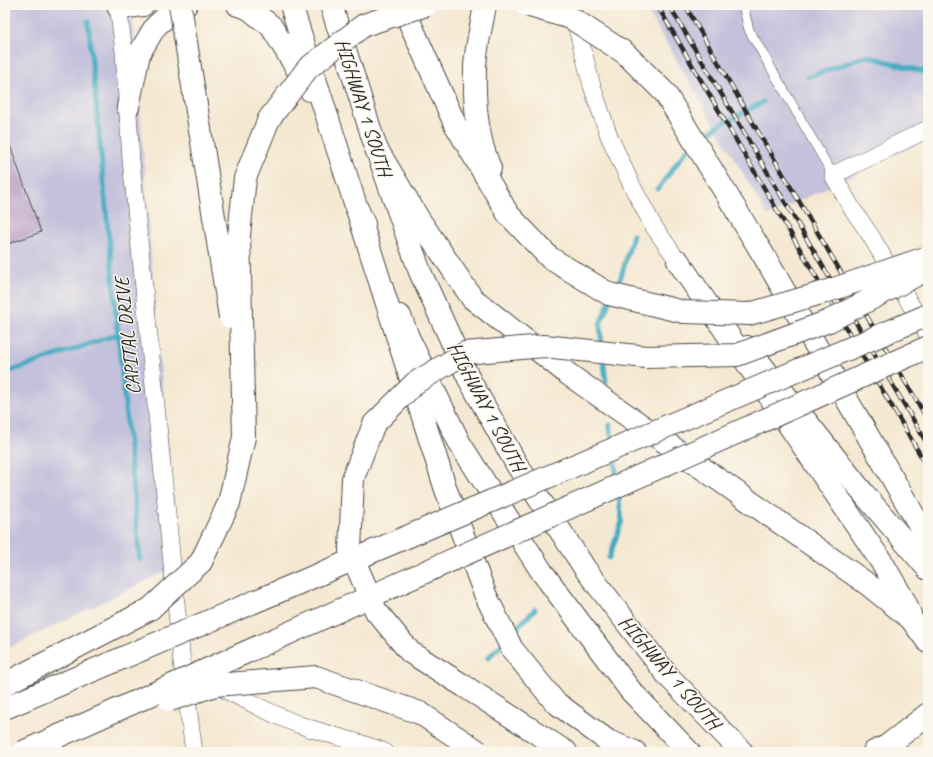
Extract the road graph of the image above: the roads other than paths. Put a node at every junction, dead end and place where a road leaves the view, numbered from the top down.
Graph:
1 (143, 5) edge
2 (180, 5) edge
3 (186, 5) edge
4 (238, 5) edge
5 (291, 5) edge
6 (332, 5) edge
7 (402, 5) edge
8 (426, 5) edge
9 (485, 5) edge
10 (526, 5) edge
11 (571, 5) edge
12 (743, 5) edge
13 (119, 6) edge
14 (128, 107) junction
15 (328, 118) junction
16 (928, 129) edge
17 (376, 148) junction
18 (833, 175) junction
19 (356, 206) junction
20 (508, 214) junction
21 (928, 257) edge
22 (678, 261) junction
23 (928, 269) edge
24 (928, 315) edge
25 (928, 335) edge
26 (928, 347) edge
27 (244, 394) junction
28 (928, 540) edge
29 (928, 569) edge
30 (911, 619) junction
31 (928, 642) edge
32 (182, 662) junction
33 (5, 684) edge
34 (5, 708) edge
35 (928, 714) edge
36 (23, 752) edge
37 (194, 752) edge
38 (385, 752) edge
39 (480, 752) edge
40 (566, 752) edge
41 (635, 752) edge
42 (689, 752) edge
43 (742, 752) edge
44 (874, 752) edge

1 - 13 highway
2 - 27 highway, bridge
3 - 14 highway
4 - 15 highway
5 - 15 highway, HIGHWAY 1 SOUTH
6 - 17 highway, HIGHWAY 1 SOUTH
7 - 20 highway
8 - 27 highway, bridge
9 - 20 highway
10 - 28 highway, bridge
11 - 22 street
12 - 18 lane
13 - 14 street, CAPITAL DRIVE
14 - 32 street, CAPITAL DRIVE
15 - 19 highway, HIGHWAY 1 SOUTH
16 - 18 street
17 - 30 highway
17 - 43 highway, HIGHWAY 1 SOUTH
18 - 25 street
19 - 41 highway
19 - 42 highway, HIGHWAY 1 SOUTH
20 - 21 highway, bridge
22 - 29 highway
22 - 30 highway
23 - 40 highway, bridge
24 - 34 highway, bridge
26 - 36 highway, bridge
27 - 33 highway, bridge
30 - 31 highway
32 - 37 street, CAPITAL DRIVE
32 - 38 street
35 - 44 highway
36 - 39 highway, bridge

